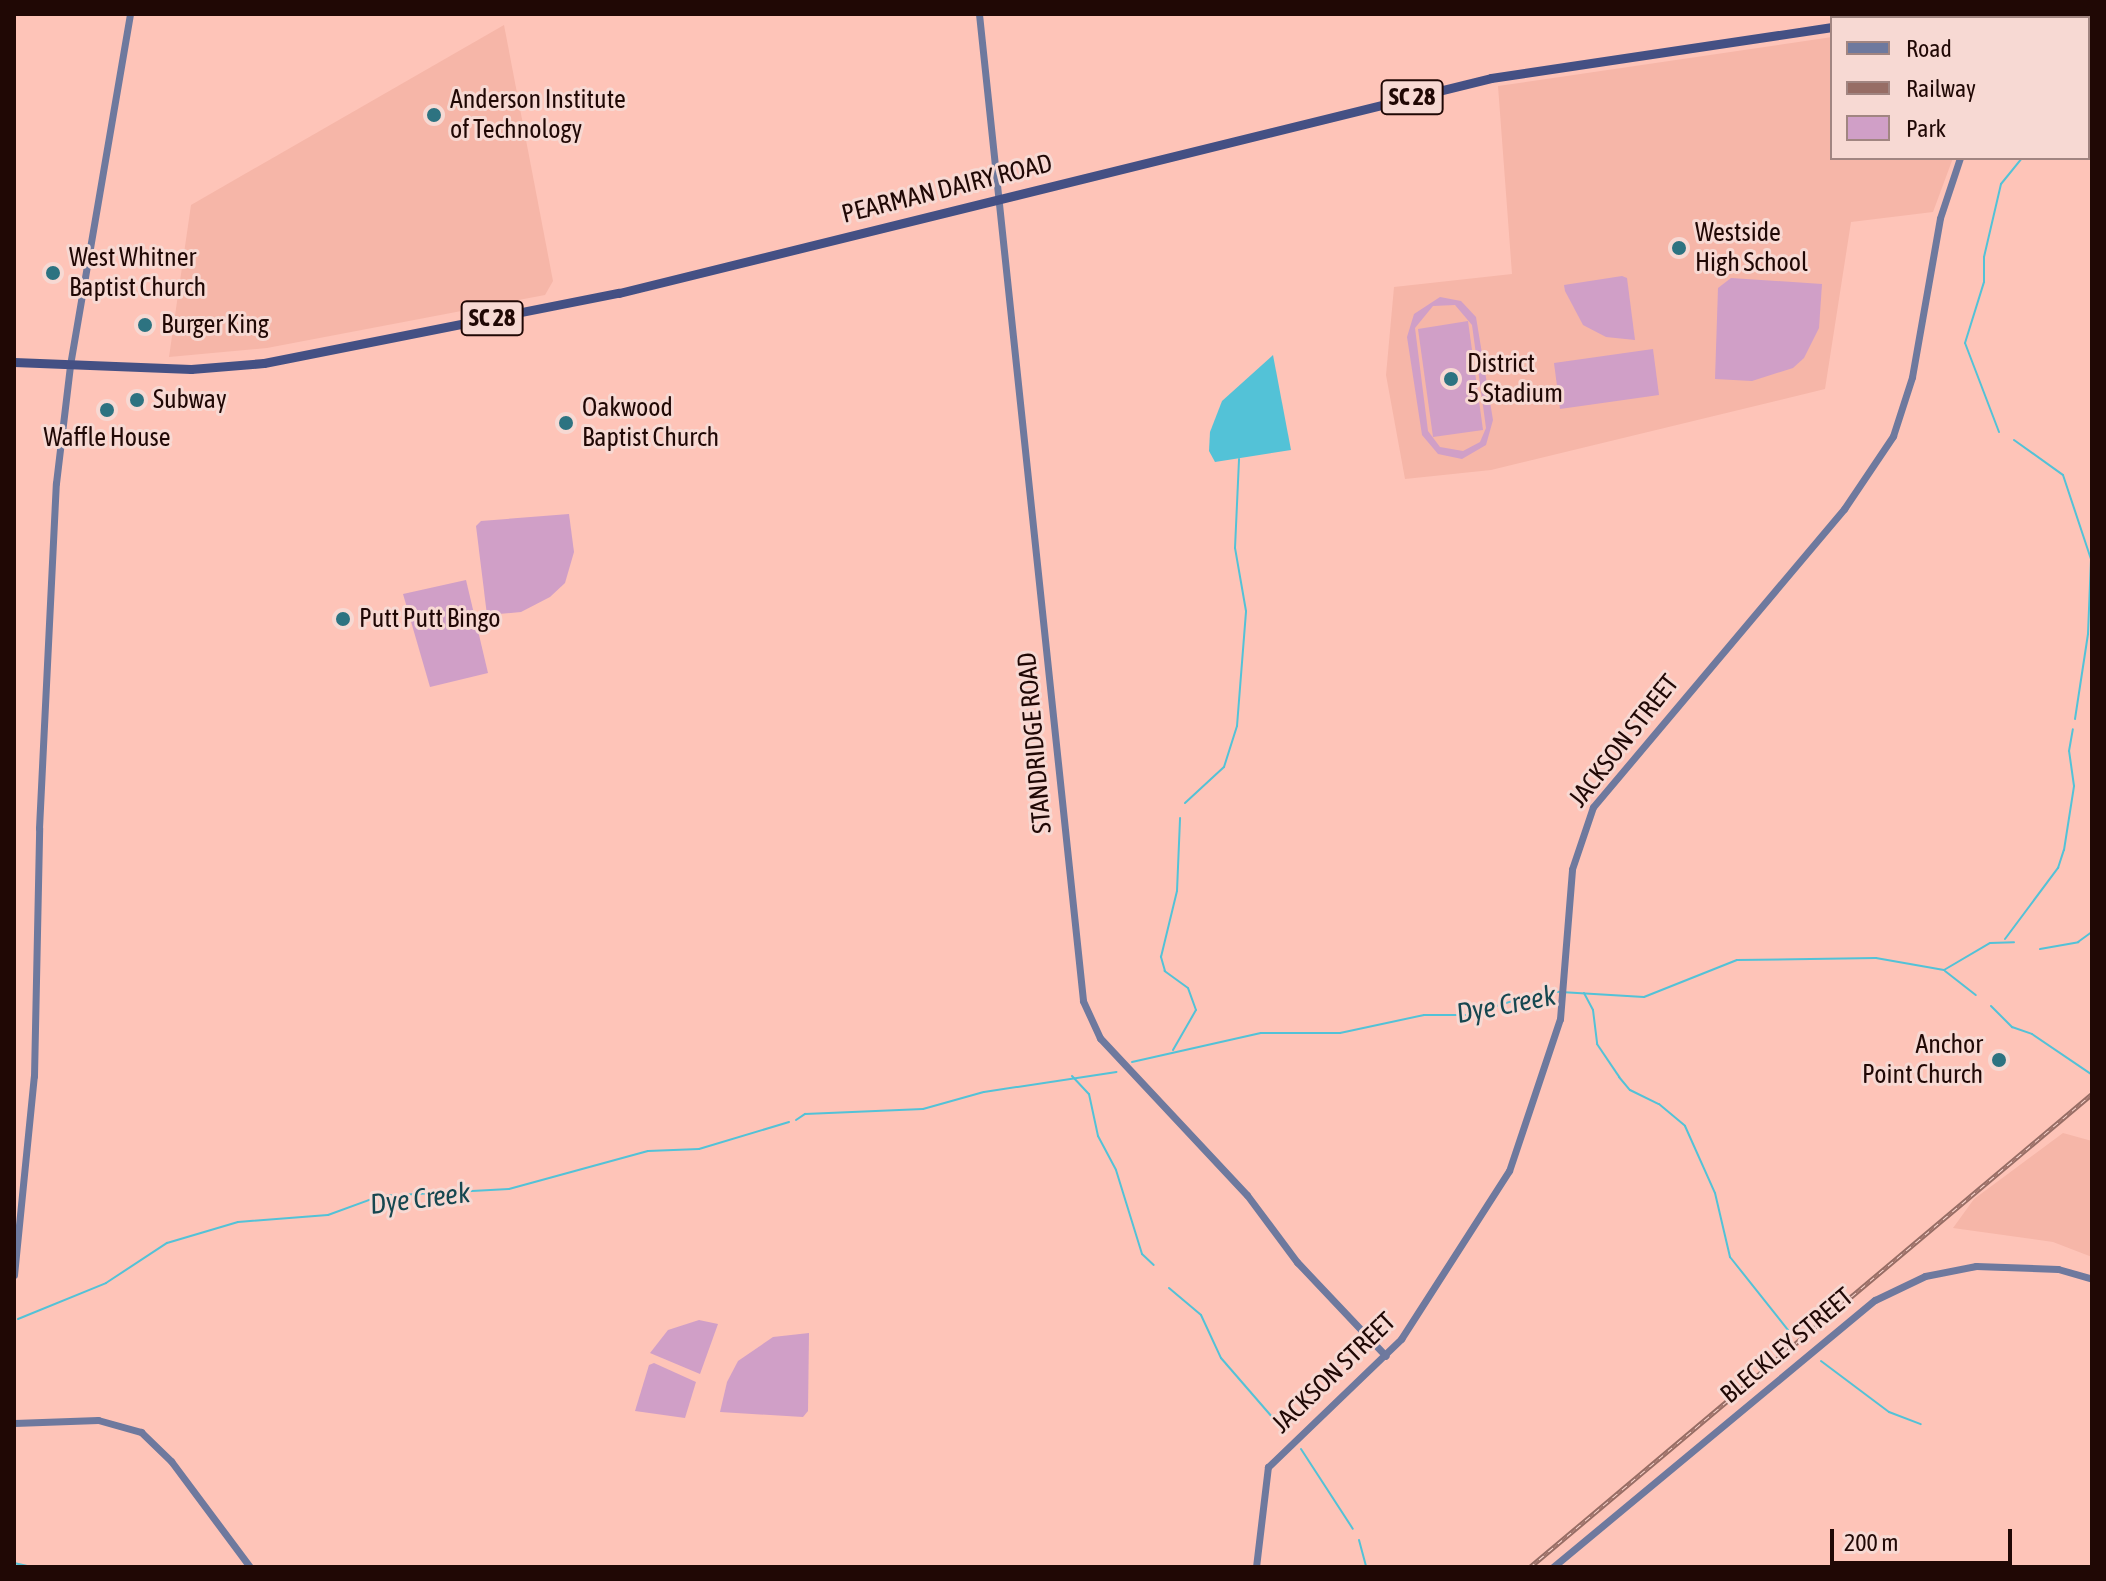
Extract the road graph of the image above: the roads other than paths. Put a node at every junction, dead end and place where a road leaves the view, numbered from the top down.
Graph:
1 (130, 14) edge
2 (979, 14) edge
3 (1830, 27) edge
4 (1959, 160) edge
5 (997, 199) junction
6 (14, 362) edge
7 (70, 365) junction
8 (14, 1275) edge
9 (2092, 1279) edge
10 (1386, 1356) junction
11 (14, 1423) edge
12 (250, 1567) edge
13 (1256, 1567) edge
14 (1553, 1567) edge

1 - 7 street
2 - 5 street, STANDRIDGE ROAD
3 - 5 highway, PEARMAN DAIRY ROAD / SC 28
4 - 10 street, JACKSON STREET
5 - 7 highway, PEARMAN DAIRY ROAD / SC 28
5 - 10 street, STANDRIDGE ROAD
6 - 7 highway, SC 28
7 - 8 street
9 - 14 street, BLECKLEY STREET
10 - 13 street, JACKSON STREET
11 - 12 street

